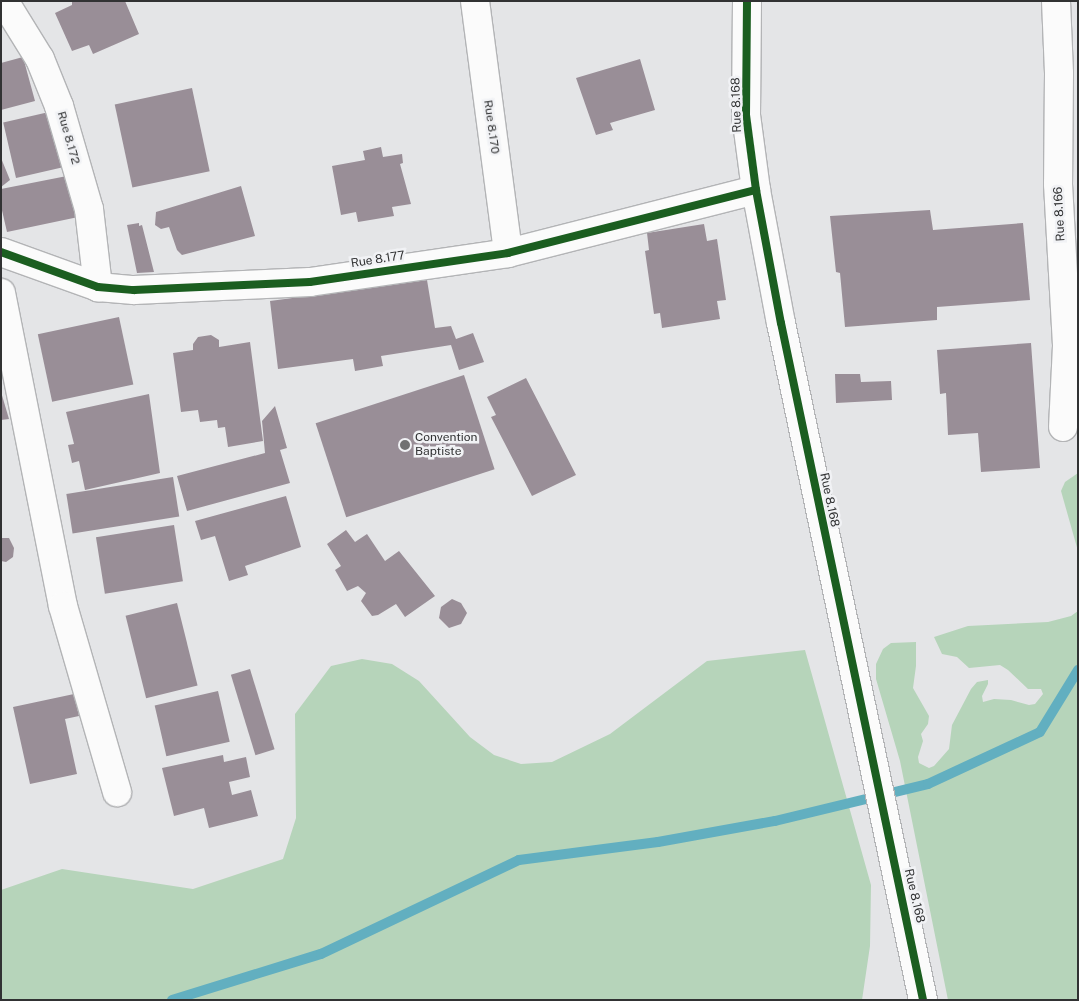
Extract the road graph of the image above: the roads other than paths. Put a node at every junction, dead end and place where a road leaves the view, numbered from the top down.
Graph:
1 (4, 1) edge
2 (475, 1) edge
3 (747, 1) edge
4 (1056, 1) edge
5 (756, 190) junction
6 (1, 252) edge
7 (508, 253) junction
8 (98, 287) junction
9 (1, 293) edge
10 (1063, 427) dead end
11 (117, 792) dead end
12 (923, 1000) edge

1 - 8 street, Rue 8.172
2 - 7 street, Rue 8.170
3 - 5 street, Rue 8.168
4 - 10 street, Rue 8.166
5 - 7 street, Rue 8.177
5 - 12 street, Rue 8.168
6 - 8 street, Rue 8.177
7 - 8 street, Rue 8.177
9 - 11 street

